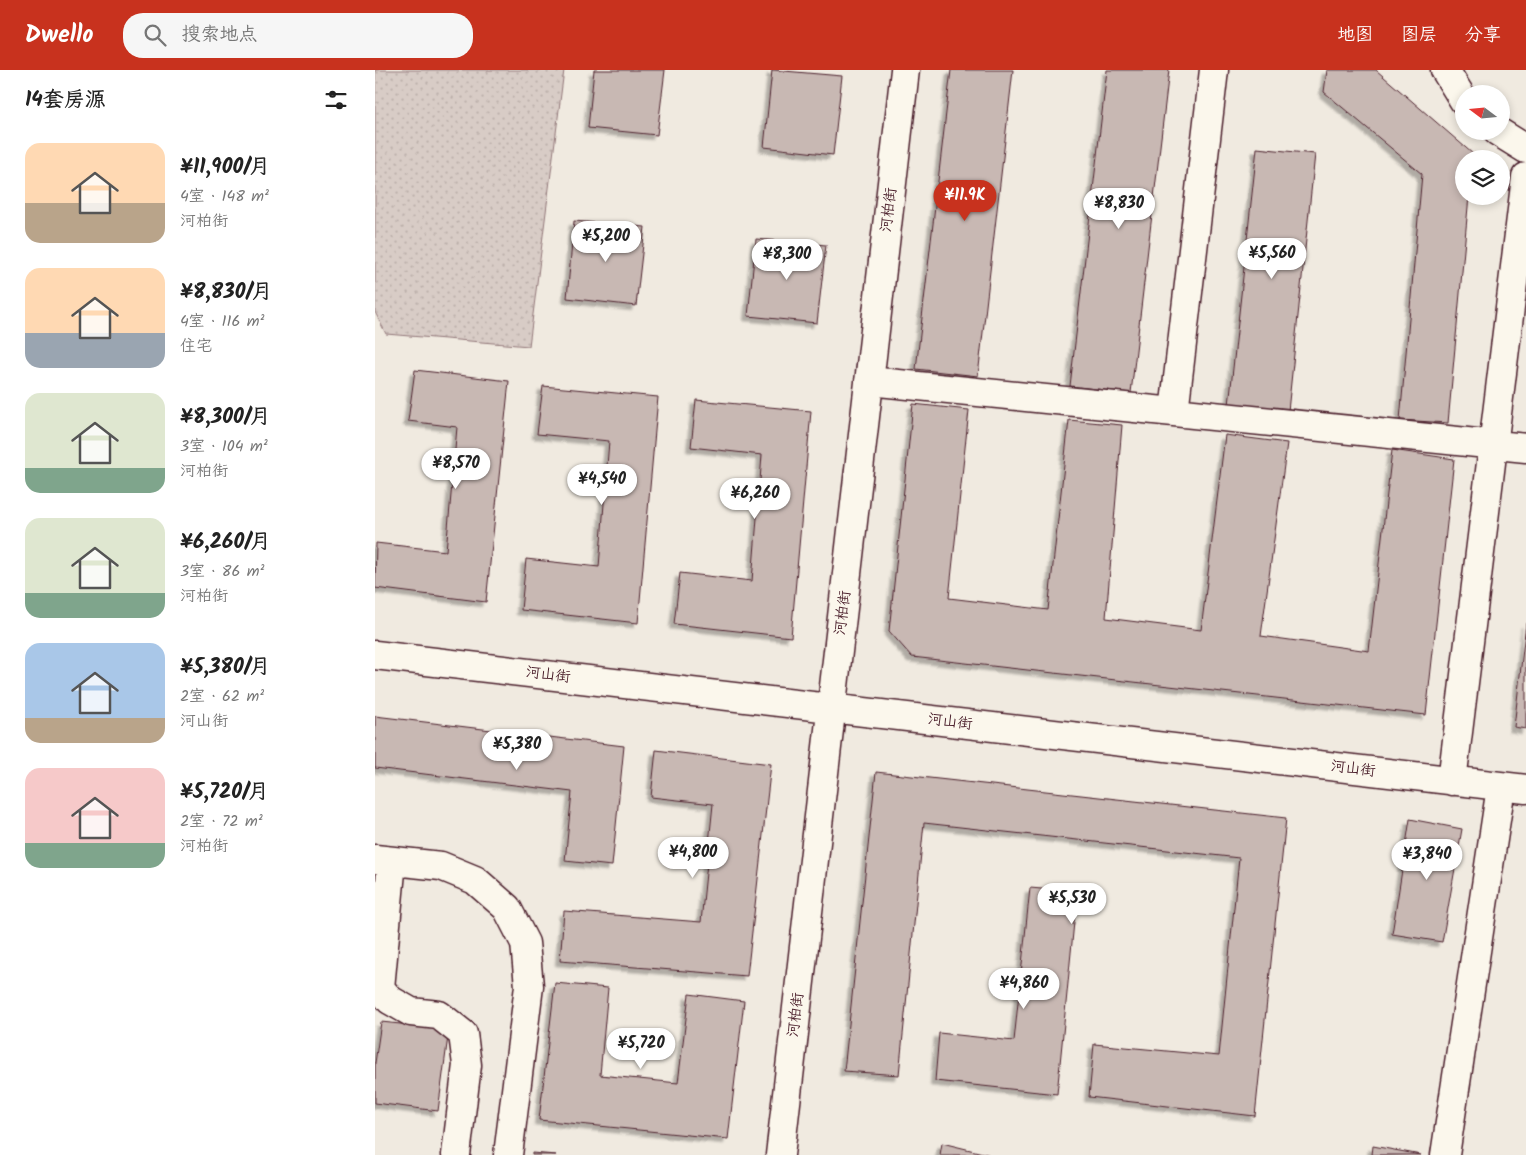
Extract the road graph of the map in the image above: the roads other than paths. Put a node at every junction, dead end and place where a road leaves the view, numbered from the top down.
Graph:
1 (905, 70) edge
2 (1213, 70) edge
3 (1445, 70) edge
4 (1455, 86) edge
5 (1510, 139) edge
6 (1526, 149) edge
7 (1526, 178) edge
8 (869, 381) junction
9 (1174, 412) junction
10 (1494, 444) junction
11 (1526, 448) edge
12 (375, 655) edge
13 (832, 708) junction
14 (1451, 781) junction
15 (1513, 788) edge
16 (383, 860) edge
17 (456, 1155) edge
18 (508, 1155) edge
19 (780, 1155) edge
20 (1445, 1155) edge

1 - 8 street, 河柏街
2 - 9 street
3 - 4 street
5 - 6 street
7 - 10 street
8 - 9 street
8 - 13 street, 河柏街
9 - 10 street
10 - 11 street
10 - 14 street
12 - 13 street, 河山街
13 - 14 street, 河山街
13 - 19 street, 河柏街
14 - 15 street, 河山街
15 - 20 street
16 - 17 street
16 - 18 street

